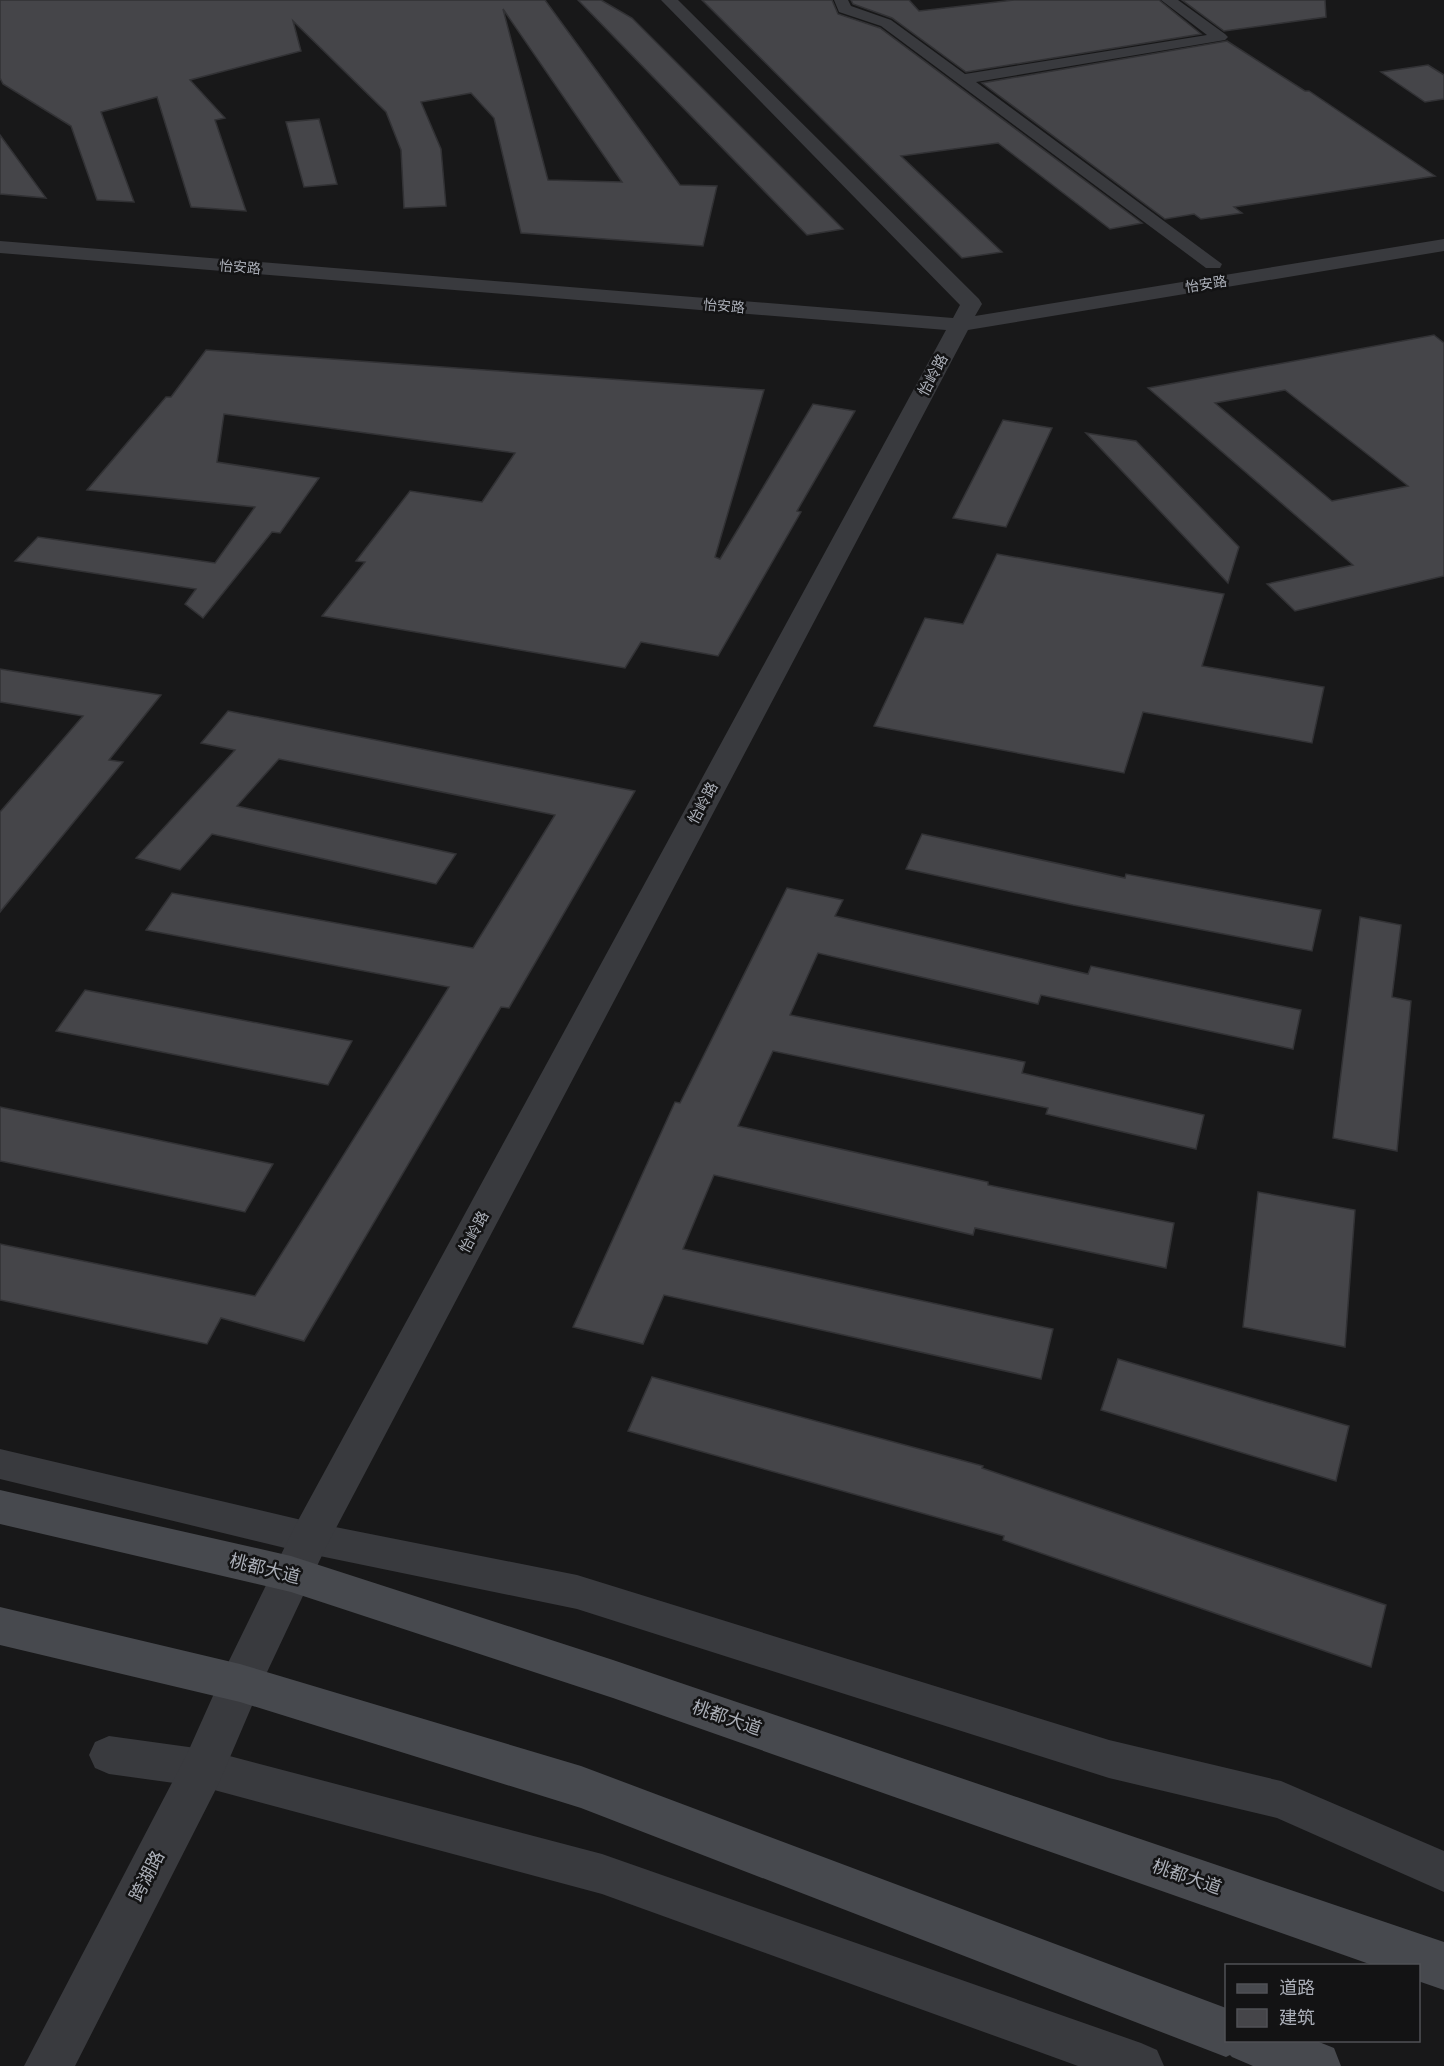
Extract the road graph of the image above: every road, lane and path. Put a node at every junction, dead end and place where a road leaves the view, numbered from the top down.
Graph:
1 (669, 0) edge
2 (841, 0) edge
3 (1168, 0) edge
4 (964, 79) junction
5 (1444, 226) edge
6 (0, 229) edge
7 (1444, 245) edge
8 (0, 247) edge
9 (1213, 264) junction
10 (687, 283) dead end
11 (935, 301) dead end
12 (965, 314) junction
13 (0, 1464) edge
14 (0, 1507) edge
15 (301, 1556) junction
16 (0, 1626) edge
17 (240, 1683) junction
18 (109, 1755) dead end
19 (203, 1768) junction
20 (1444, 1872) edge
21 (1444, 1966) edge
22 (1225, 2031) edge
23 (1254, 2042) edge
24 (49, 2066) edge
25 (1141, 2066) edge
26 (1316, 2066) edge

1 - 12 street
2 - 4 street
3 - 4 street
4 - 9 street
5 - 9 street, 怡安路
6 - 10 street, 怡安路
7 - 12 street, 怡安路
8 - 12 street, 怡安路
9 - 12 street, 怡安路
11 - 12 street, 怡安路
12 - 15 street, 怡岭路
13 - 15 street
14 - 15 main road, 桃都大道
15 - 17 street, 怡岭路
15 - 20 street
15 - 21 main road, 桃都大道
16 - 17 main road
17 - 19 street, 跨湖路
17 - 22 main road
18 - 19 street
19 - 24 street, 跨湖路
19 - 25 street
23 - 26 main road

